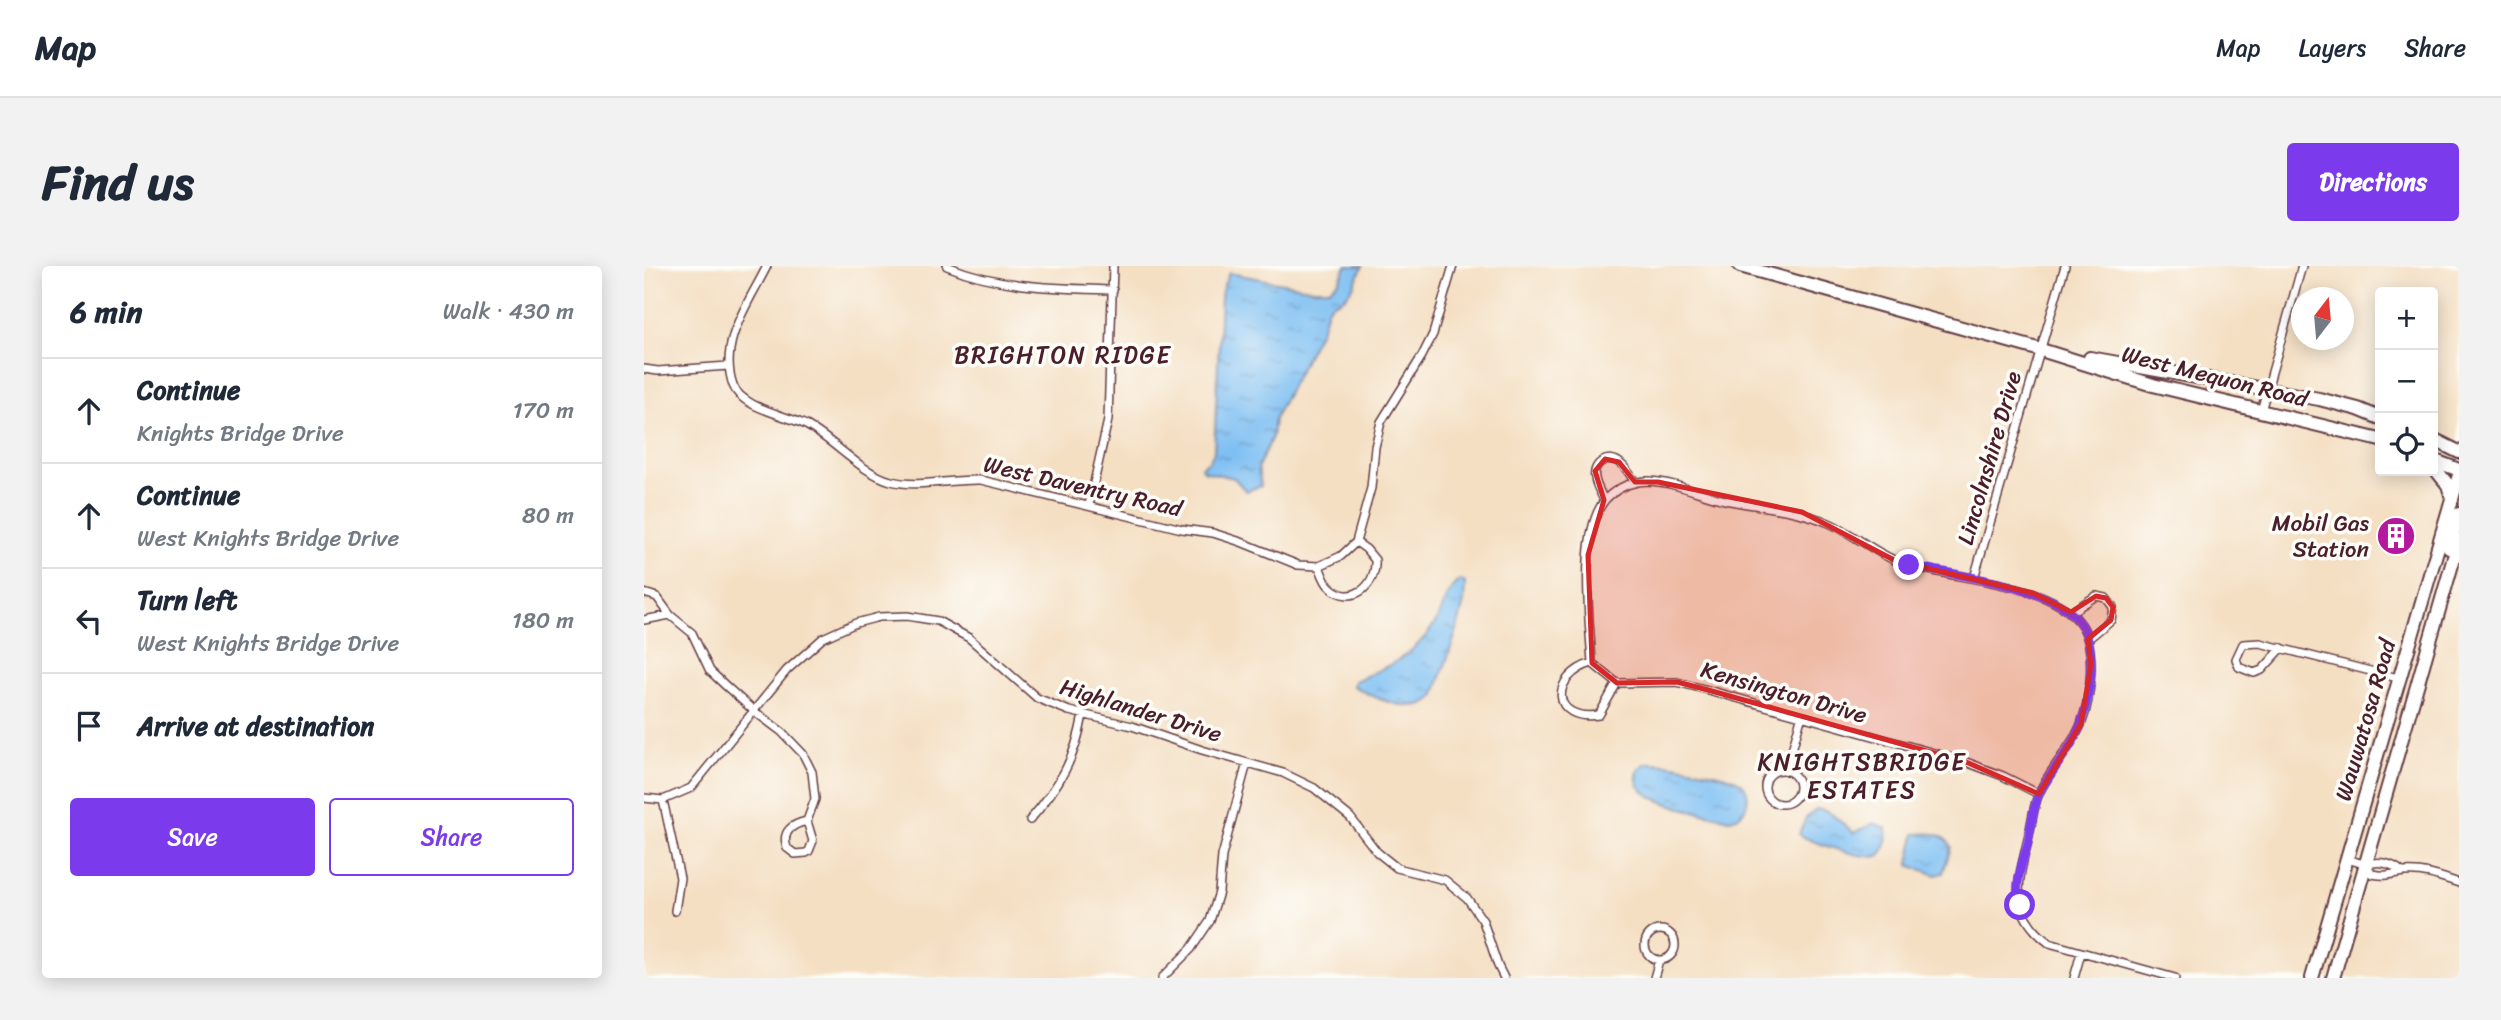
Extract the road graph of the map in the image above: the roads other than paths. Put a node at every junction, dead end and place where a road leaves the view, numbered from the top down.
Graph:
1 (767, 266) edge
2 (947, 266) edge
3 (1113, 266) edge
4 (1453, 266) edge
5 (1740, 266) edge
6 (2065, 266) edge
7 (2302, 266) edge
8 (1113, 290) junction
9 (2041, 350) junction
10 (728, 366) junction
11 (644, 369) edge
12 (2266, 389) junction
13 (2261, 411) junction
14 (2375, 416) edge
15 (2458, 436) edge
16 (2375, 439) edge
17 (2438, 443) edge
18 (2438, 446) edge
19 (2438, 447) edge
20 (2459, 452) edge
21 (2459, 461) edge
22 (2438, 462) edge
23 (2438, 472) edge
24 (2459, 473) edge
25 (1635, 482) junction
26 (2452, 498) junction
27 (1604, 500) junction
28 (1089, 505) junction
29 (2459, 514) edge
30 (2459, 540) edge
31 (1356, 542) junction
32 (1320, 566) junction
33 (1975, 578) junction
34 (2446, 583) junction
35 (644, 593) edge
36 (2071, 612) junction
37 (670, 615) junction
38 (644, 620) edge
39 (2088, 639) junction
40 (2282, 648) junction
41 (1592, 663) junction
42 (2398, 678) junction
43 (1617, 682) junction
44 (754, 711) junction
45 (1083, 715) junction
46 (1801, 718) junction
47 (1247, 763) junction
48 (1786, 771) junction
49 (2039, 794) junction
50 (644, 799) edge
51 (663, 800) junction
52 (1030, 820) dead end
53 (807, 821) junction
54 (2347, 859) junction
55 (2367, 866) junction
56 (2402, 872) junction
57 (2459, 883) edge
58 (675, 911) dead end
59 (2081, 953) junction
60 (1659, 960) junction
61 (1162, 978) edge
62 (1504, 978) edge
63 (1654, 978) edge
64 (2074, 978) edge
65 (2175, 978) edge
66 (2312, 978) edge
67 (2333, 978) edge

1 - 10 street
2 - 8 street
3 - 8 street
4 - 31 street
5 - 9 main road, West Mequon Road
6 - 9 street, Lincolnshire Drive
7 - 12 street
8 - 28 street
9 - 12 main road, West Mequon Road
9 - 13 main road, West Mequon Road
9 - 33 street, Lincolnshire Drive
10 - 11 street
10 - 28 street, West Daventry Road
12 - 13 street
12 - 14 main road, West Mequon Road
13 - 16 main road, West Mequon Road
15 - 17 main road
18 - 20 main road
19 - 21 main road
22 - 24 main road
23 - 26 main road
24 - 26 main road, Wauwatosa Road
25 - 27 street
25 - 27 street
25 - 33 street
26 - 42 main road, Wauwatosa Road
27 - 41 street
28 - 32 street, West Daventry Road
29 - 34 main road
30 - 34 main road, Wauwatosa Road
31 - 32 street
31 - 32 street
33 - 36 street
34 - 55 main road, Wauwatosa Road
35 - 37 street
36 - 39 street
36 - 39 street
37 - 38 street
37 - 44 street
39 - 49 street
40 - 40 street
40 - 42 street
41 - 43 street
41 - 43 street
42 - 54 main road, Wauwatosa Road
43 - 46 street, Kensington Drive
44 - 45 street, Highlander Drive
44 - 51 street, Highlander Drive
44 - 53 street
45 - 47 street, Highlander Drive
45 - 52 street
46 - 48 street
46 - 49 street, Kensington Drive
47 - 61 street
47 - 62 street, Highlander Drive
48 - 48 street
49 - 59 street
50 - 51 street, Highlander Drive
51 - 58 street
53 - 53 street
54 - 55 street
54 - 66 main road, Wauwatosa Road
55 - 56 street
55 - 56 street
55 - 67 main road, Wauwatosa Road
56 - 57 street
59 - 64 street
59 - 65 street
60 - 60 street
60 - 63 street

